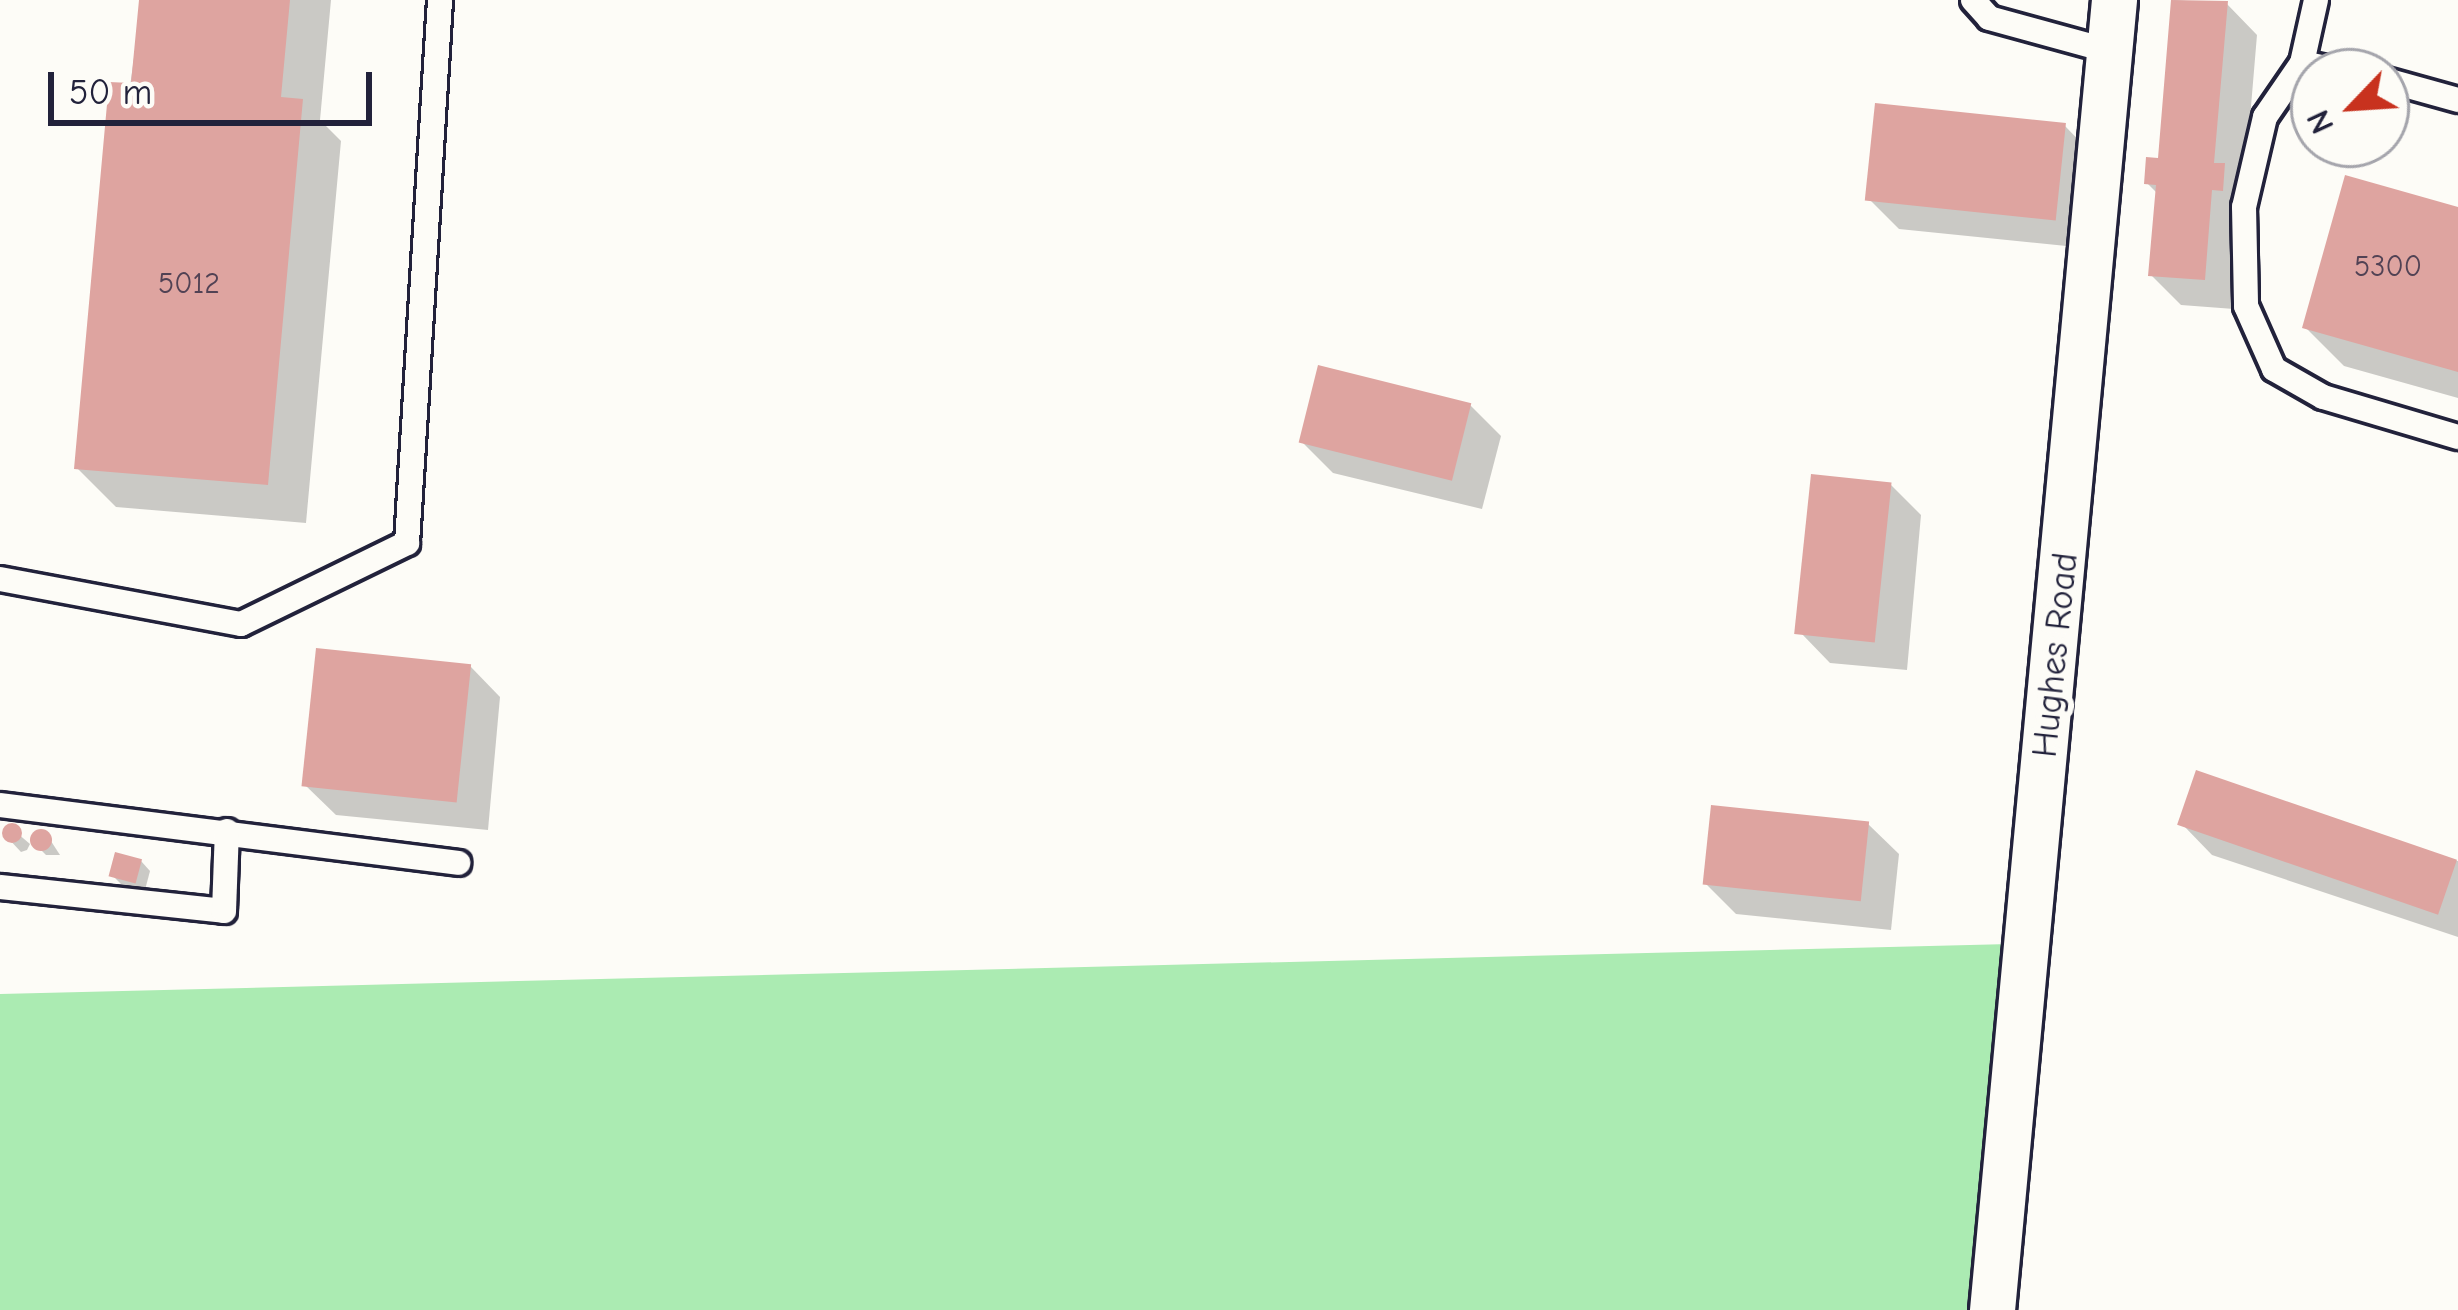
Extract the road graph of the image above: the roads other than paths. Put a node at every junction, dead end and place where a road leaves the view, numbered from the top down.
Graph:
1 (440, 0) edge
2 (1973, 0) edge
3 (2114, 0) edge
4 (2316, 0) edge
5 (2305, 48) edge
6 (2110, 51) junction
7 (2290, 81) edge
8 (2410, 87) edge
9 (2458, 100) edge
10 (2458, 437) edge
11 (0, 579) edge
12 (0, 806) edge
13 (227, 831) junction
14 (458, 863) dead end
15 (0, 887) edge
16 (1992, 1310) edge

1 - 11 lane
2 - 6 lane
3 - 6 street, Hughes Road
4 - 5 lane
6 - 16 street, Hughes Road
7 - 10 lane
8 - 9 lane
12 - 13 lane
13 - 14 lane
13 - 15 lane

